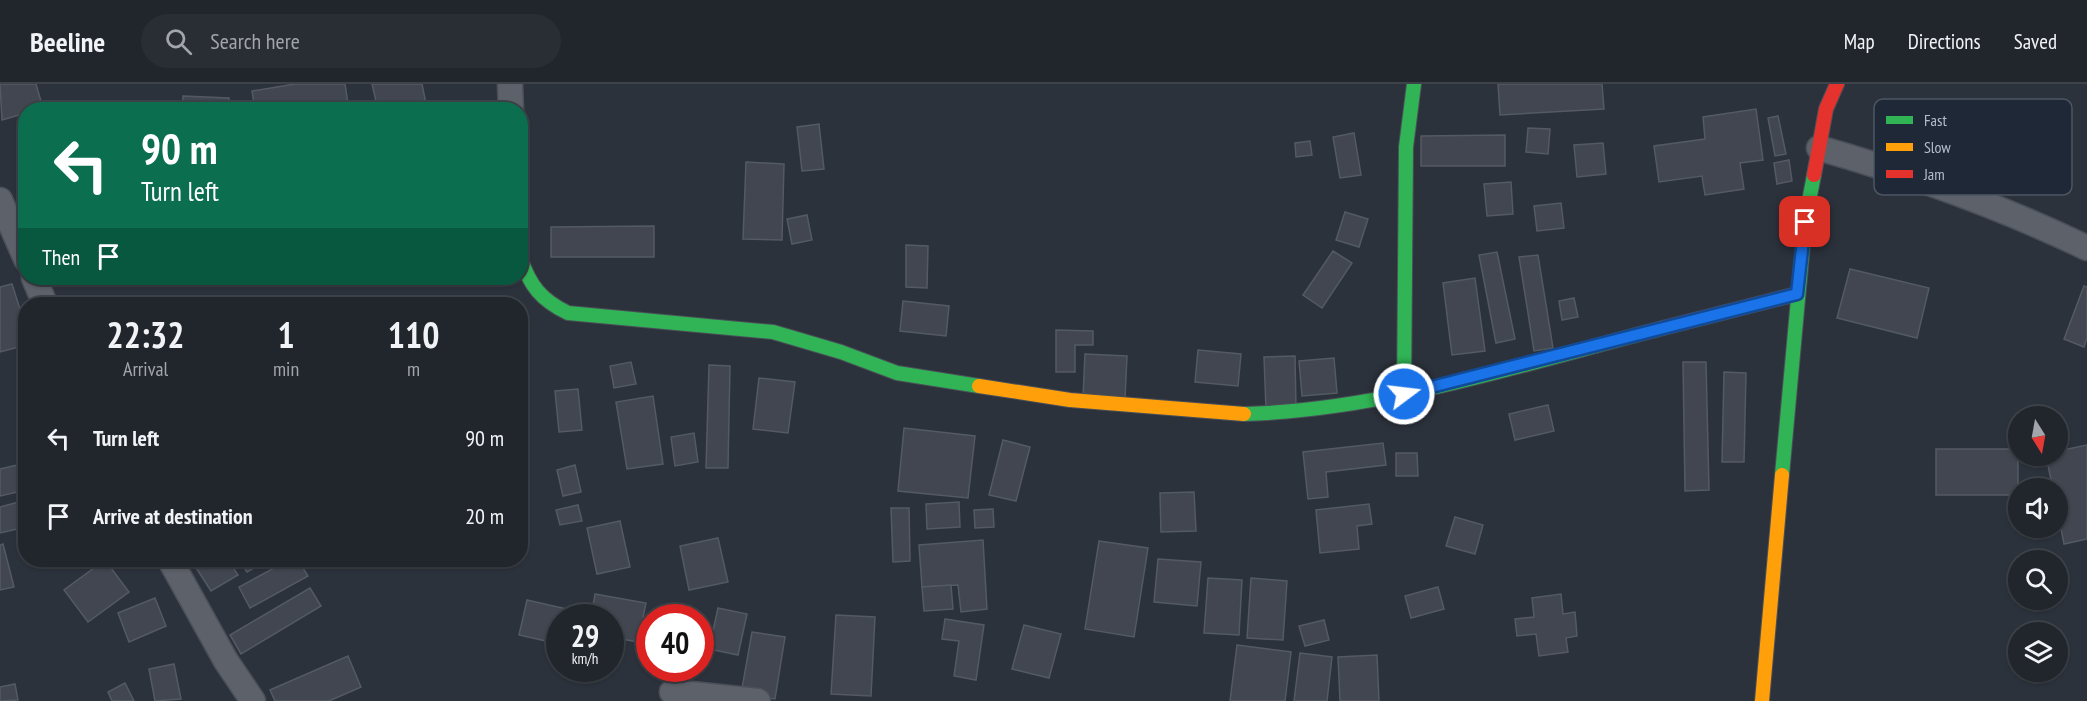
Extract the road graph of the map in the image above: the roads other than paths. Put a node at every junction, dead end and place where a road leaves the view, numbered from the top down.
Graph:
1 (510, 84) edge
2 (1414, 84) edge
3 (1837, 84) edge
4 (511, 102) edge
5 (1819, 148) junction
6 (1874, 164) edge
7 (1967, 195) edge
8 (0, 200) edge
9 (18, 241) edge
10 (2087, 248) edge
11 (528, 282) edge
12 (1797, 294) junction
13 (1404, 394) junction
14 (174, 567) edge
15 (672, 692) dead end
16 (254, 701) edge
17 (758, 701) edge
18 (1762, 701) edge

1 - 4 street
2 - 13 street
3 - 5 street
5 - 6 street
5 - 12 street
7 - 10 street
8 - 9 street
11 - 13 street
12 - 13 street
12 - 18 street
14 - 16 street
15 - 17 street

